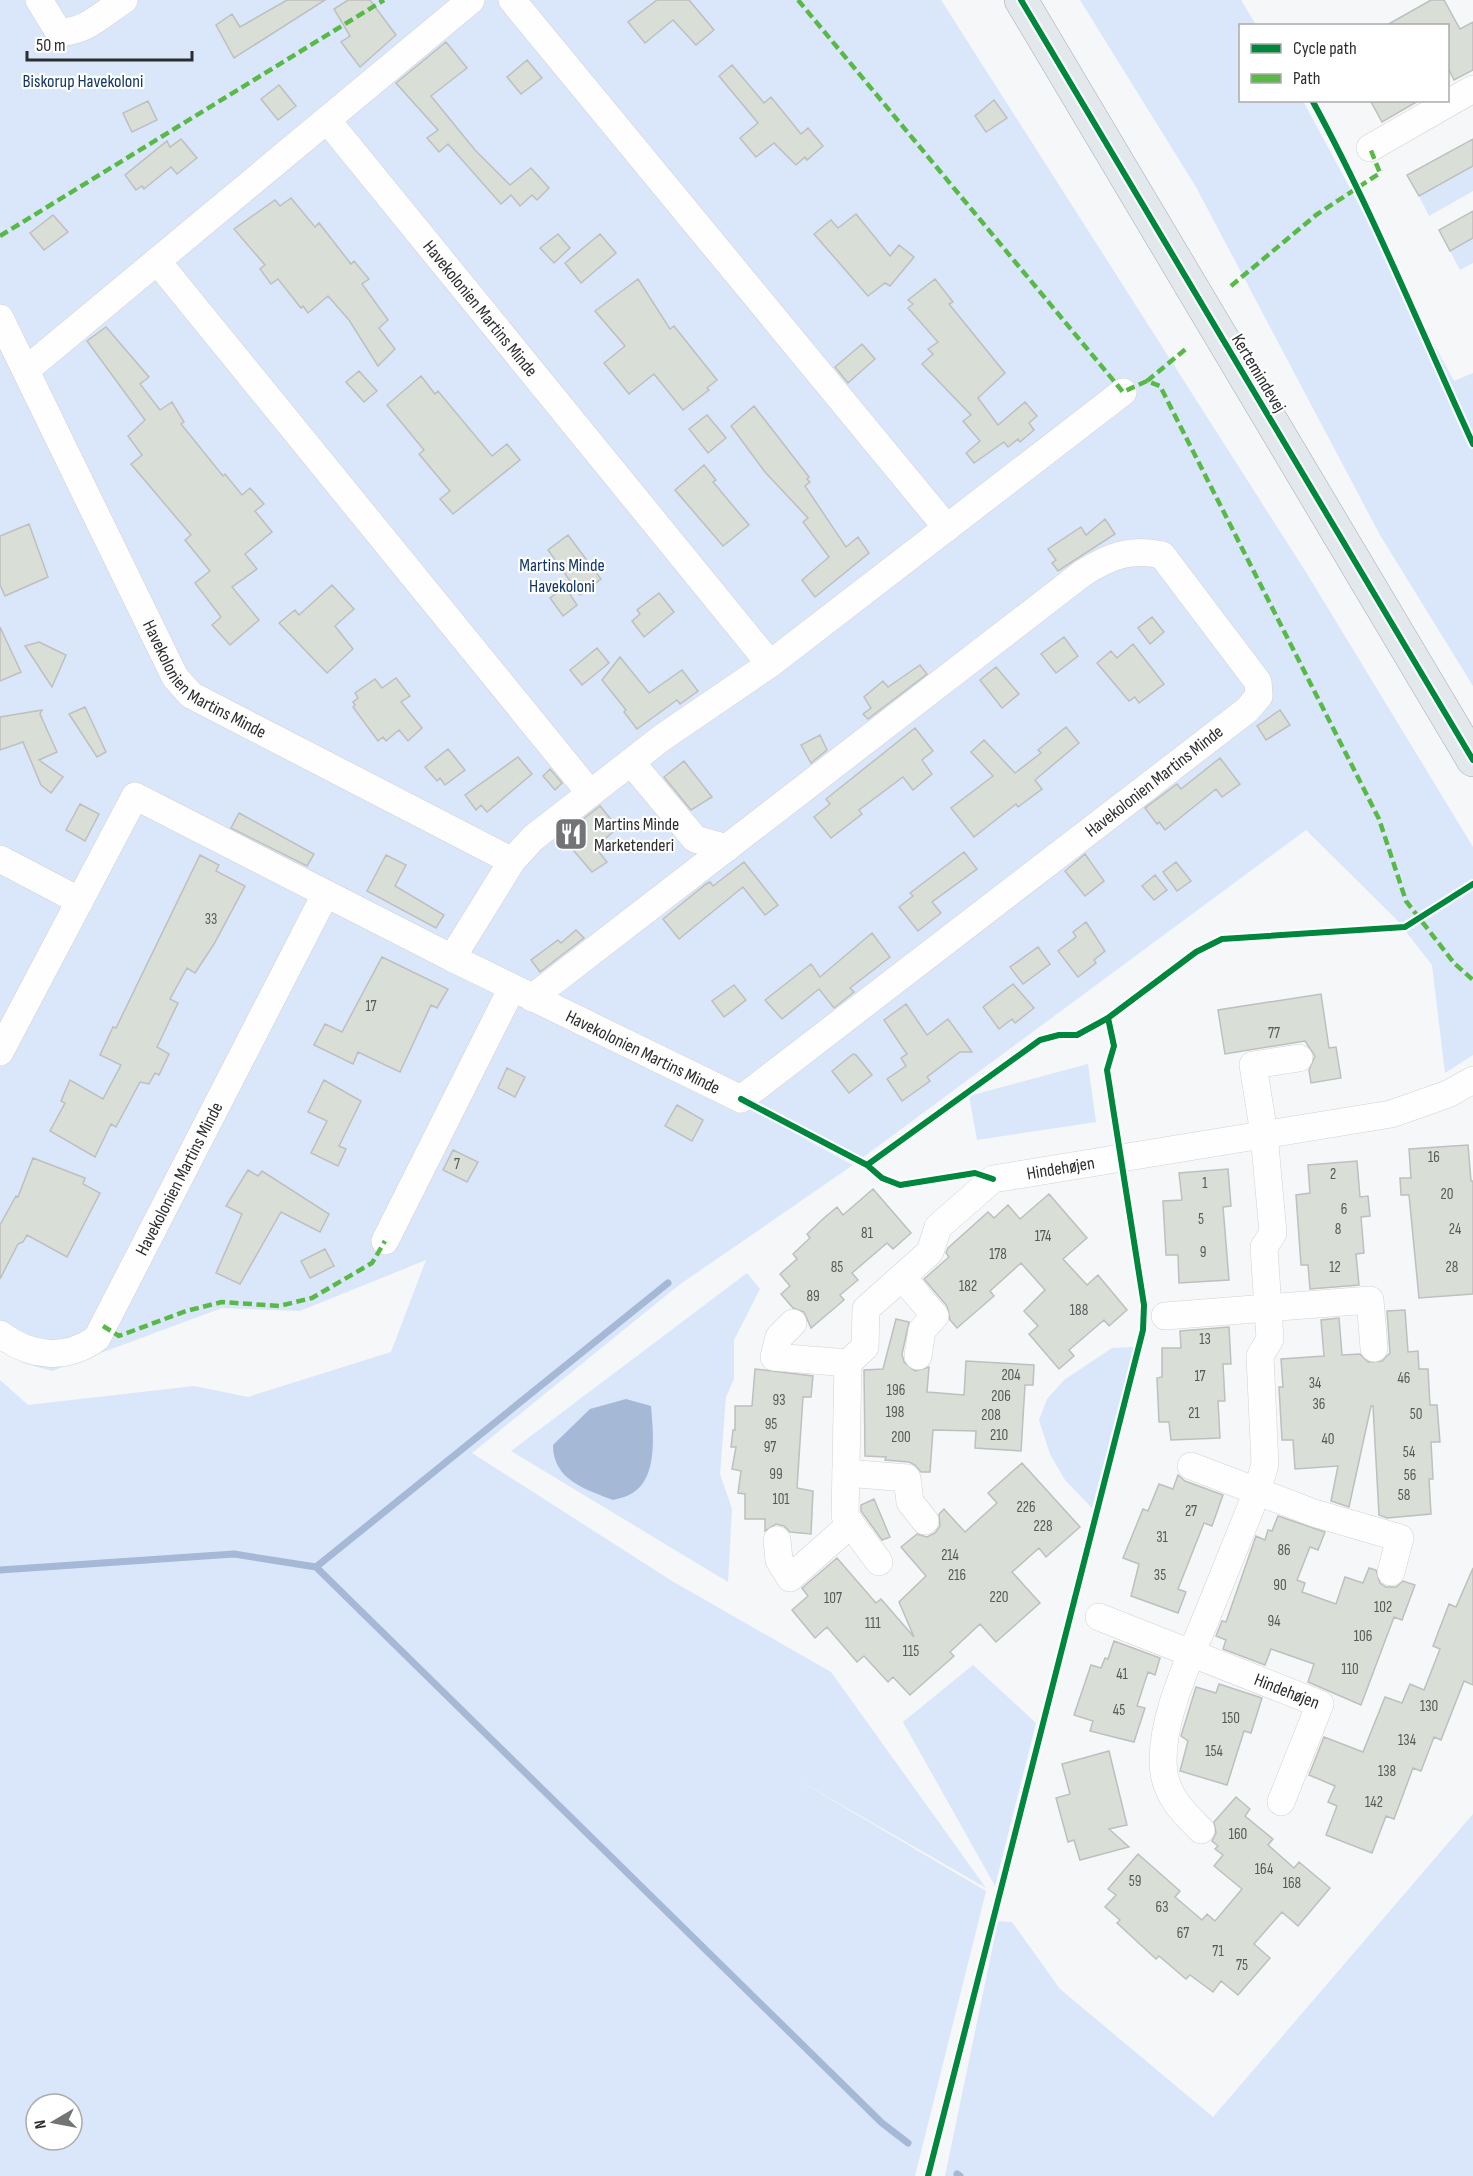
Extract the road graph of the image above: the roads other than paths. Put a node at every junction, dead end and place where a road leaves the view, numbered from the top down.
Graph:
1 (39, 0) edge
2 (124, 0) edge
3 (471, 0) edge
4 (512, 0) edge
5 (1021, 0) edge
6 (1473, 89) edge
7 (327, 120) junction
8 (1370, 148) dead end
9 (157, 261) junction
10 (0, 318) edge
11 (26, 370) junction
12 (1123, 392) dead end
13 (947, 528) junction
14 (770, 664) junction
15 (1473, 760) edge
16 (631, 762) junction
17 (590, 793) junction
18 (727, 848) junction
19 (0, 859) edge
20 (512, 861) junction
21 (325, 895) junction
22 (80, 900) junction
23 (452, 958) junction
24 (522, 993) junction
25 (0, 1052) edge
26 (1299, 1058) dead end
27 (1473, 1080) edge
28 (1264, 1134) junction
29 (385, 1241) dead end
30 (902, 1277) junction
31 (1268, 1307) junction
32 (1165, 1316) dead end
33 (793, 1323) dead end
34 (0, 1334) edge
35 (1374, 1348) dead end
36 (918, 1356) dead end
37 (848, 1363) junction
38 (1191, 1466) dead end
39 (846, 1473) junction
40 (1257, 1491) junction
41 (925, 1521) dead end
42 (851, 1524) junction
43 (777, 1540) dead end
44 (879, 1562) dead end
45 (1391, 1572) dead end
46 (1099, 1617) dead end
47 (1192, 1654) junction
48 (1281, 1802) dead end
49 (1201, 1830) dead end

1 - 2 street
3 - 7 street
4 - 13 street
5 - 15 main road, Kertemindevej
6 - 8 street
7 - 9 street
7 - 14 street, Havekolonien Martins Minde
9 - 11 street
9 - 17 street
10 - 11 street, Havekolonien Martins Minde
11 - 20 street, Havekolonien Martins Minde
12 - 13 street
13 - 14 street
14 - 16 street
16 - 17 street
16 - 18 street
17 - 20 street
18 - 24 street, Havekolonien Martins Minde
18 - 24 street, Havekolonien Martins Minde
19 - 22 street
20 - 23 street
21 - 22 street, Havekolonien Martins Minde
21 - 23 street, Havekolonien Martins Minde
21 - 34 street, Havekolonien Martins Minde
22 - 25 street, Havekolonien Martins Minde
23 - 24 street, Havekolonien Martins Minde
24 - 29 street
26 - 28 street
27 - 28 street, Hindehøjen
28 - 30 street, Hindehøjen
28 - 31 street
30 - 36 street
30 - 37 street, Hindehøjen
31 - 32 street
31 - 35 street
31 - 40 street
33 - 37 street
37 - 39 street
38 - 40 street
39 - 41 street
39 - 42 street
40 - 45 street
40 - 47 street
42 - 43 street
42 - 44 street
46 - 47 street, Hindehøjen
47 - 48 street, Hindehøjen
47 - 49 street

